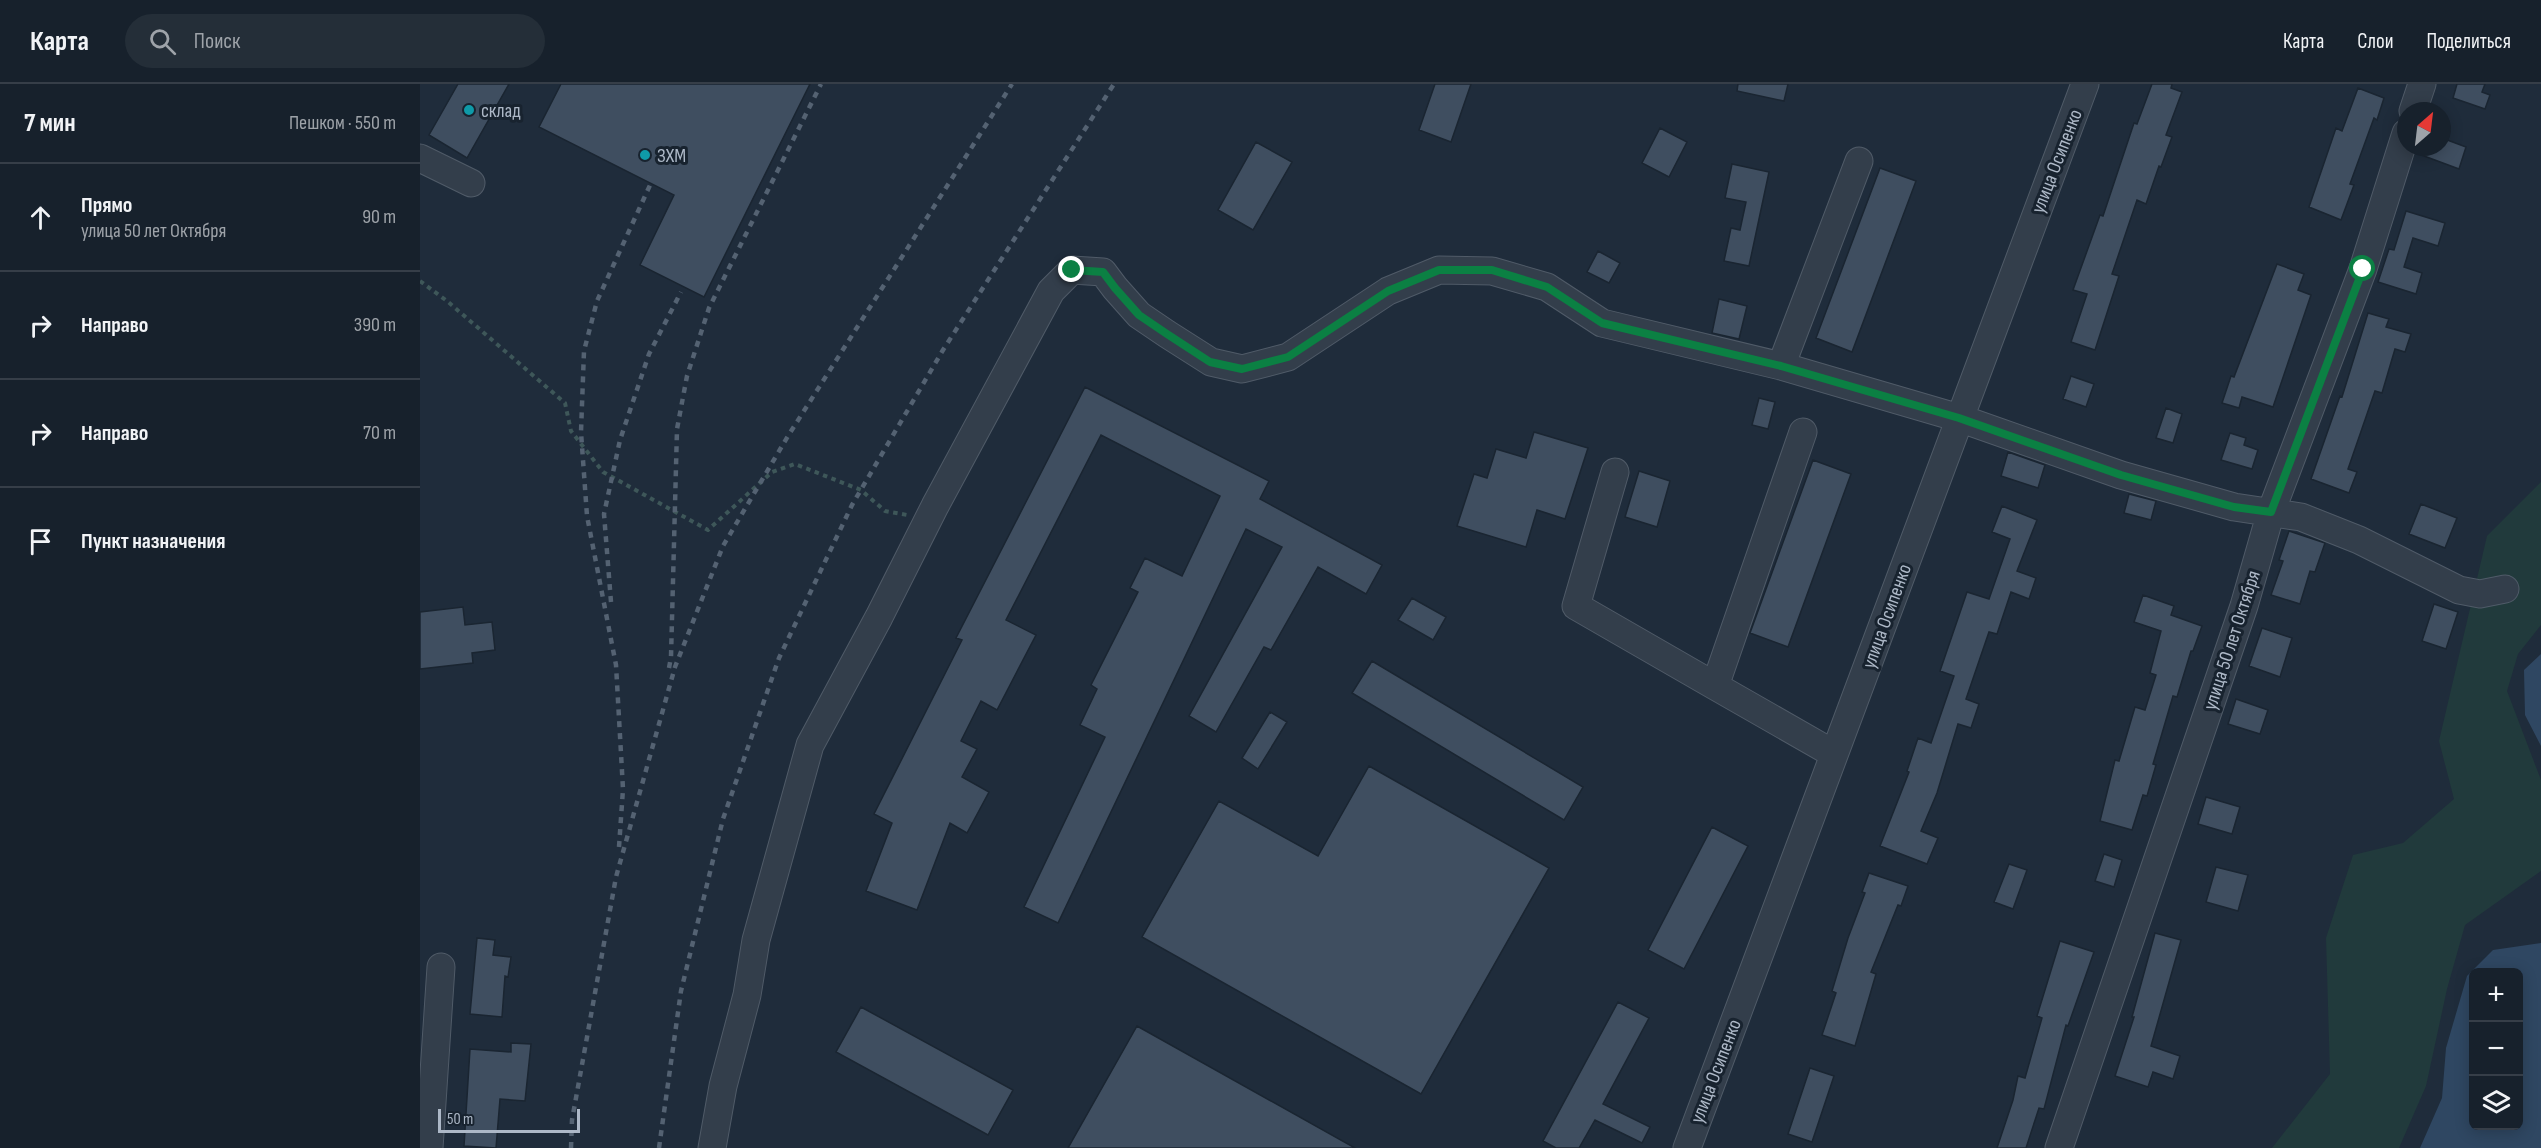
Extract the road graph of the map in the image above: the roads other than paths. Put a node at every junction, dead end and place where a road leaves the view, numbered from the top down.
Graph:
1 (2085, 84) edge
2 (2422, 84) edge
3 (2416, 102) edge
4 (2399, 156) edge
5 (420, 158) edge
6 (1859, 161) dead end
7 (471, 183) dead end
8 (1781, 366) junction
9 (1959, 418) junction
10 (1803, 432) dead end
11 (1615, 472) dead end
12 (2271, 512) junction
13 (2505, 589) dead end
14 (1715, 686) junction
15 (1834, 754) junction
16 (441, 967) dead end
17 (429, 1148) edge
18 (712, 1148) edge
19 (1687, 1148) edge
20 (2059, 1148) edge

1 - 9 street, улица Осипенко
2 - 3 street
4 - 12 street, улица 50 лет Октября
5 - 7 street
6 - 8 street
8 - 9 street
8 - 18 street
9 - 12 street
9 - 15 street, улица Осипенко
10 - 14 street
11 - 14 street
12 - 13 street
12 - 20 street, улица 50 лет Октября
14 - 15 street
15 - 19 street, улица Осипенко
16 - 17 street

